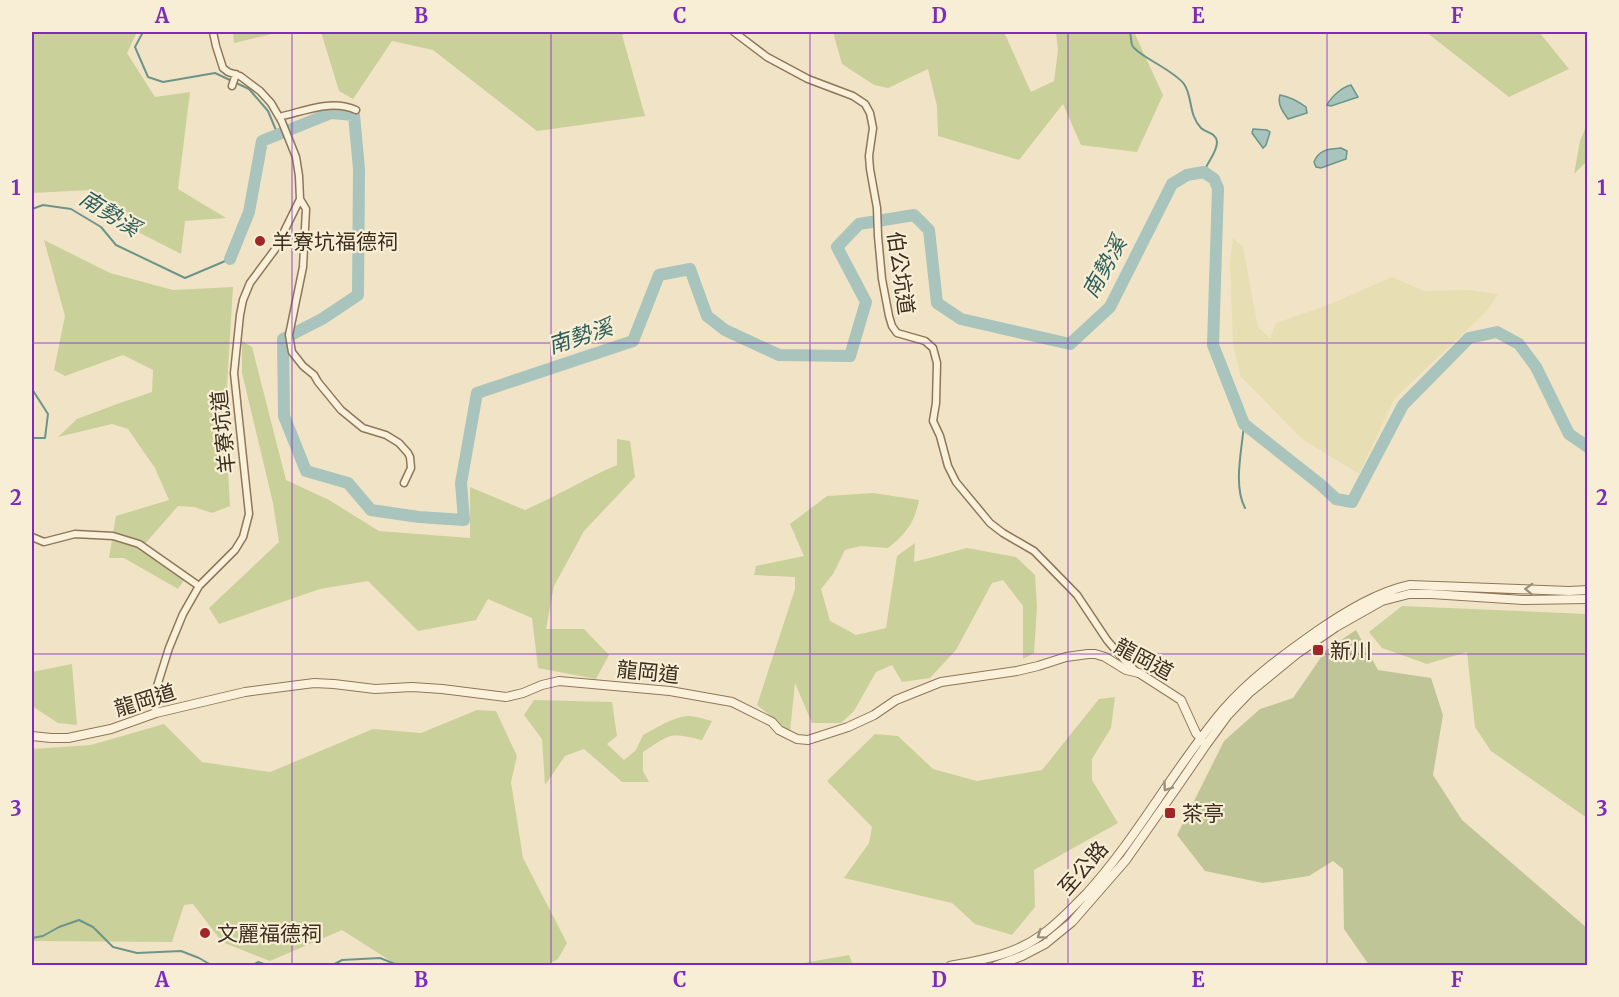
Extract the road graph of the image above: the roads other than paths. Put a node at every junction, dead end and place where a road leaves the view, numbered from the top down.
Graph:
1 (213, 32) edge
2 (734, 32) edge
3 (236, 75) junction
4 (232, 86) dead end
5 (356, 110) dead end
6 (281, 120) junction
7 (300, 199) junction
8 (404, 483) dead end
9 (32, 537) edge
10 (199, 586) junction
11 (1587, 590) edge
12 (1587, 599) edge
13 (1139, 673) junction
14 (156, 713) junction
15 (32, 736) edge
16 (1203, 742) junction
17 (1122, 857) junction
18 (1066, 915) junction
19 (1072, 922) junction
20 (950, 966) edge
21 (995, 966) edge

1 - 3 street
2 - 13 street, 伯公坑道
3 - 4 street
3 - 6 street
5 - 6 street
6 - 7 street
7 - 8 street
7 - 10 street, 羊寮坑道
9 - 10 street
10 - 14 street, 羊寮坑道
11 -> 16 street
12 - 16 street
13 - 14 street, 龍岡道
13 - 16 street, 龍岡道
14 - 15 street, 龍岡道
16 - 17 street, 至公路
17 - 18 street, 至公路
17 - 19 street, 至公路
18 - 19 street
18 -> 20 street, 至公路
19 - 21 street, 至公路

